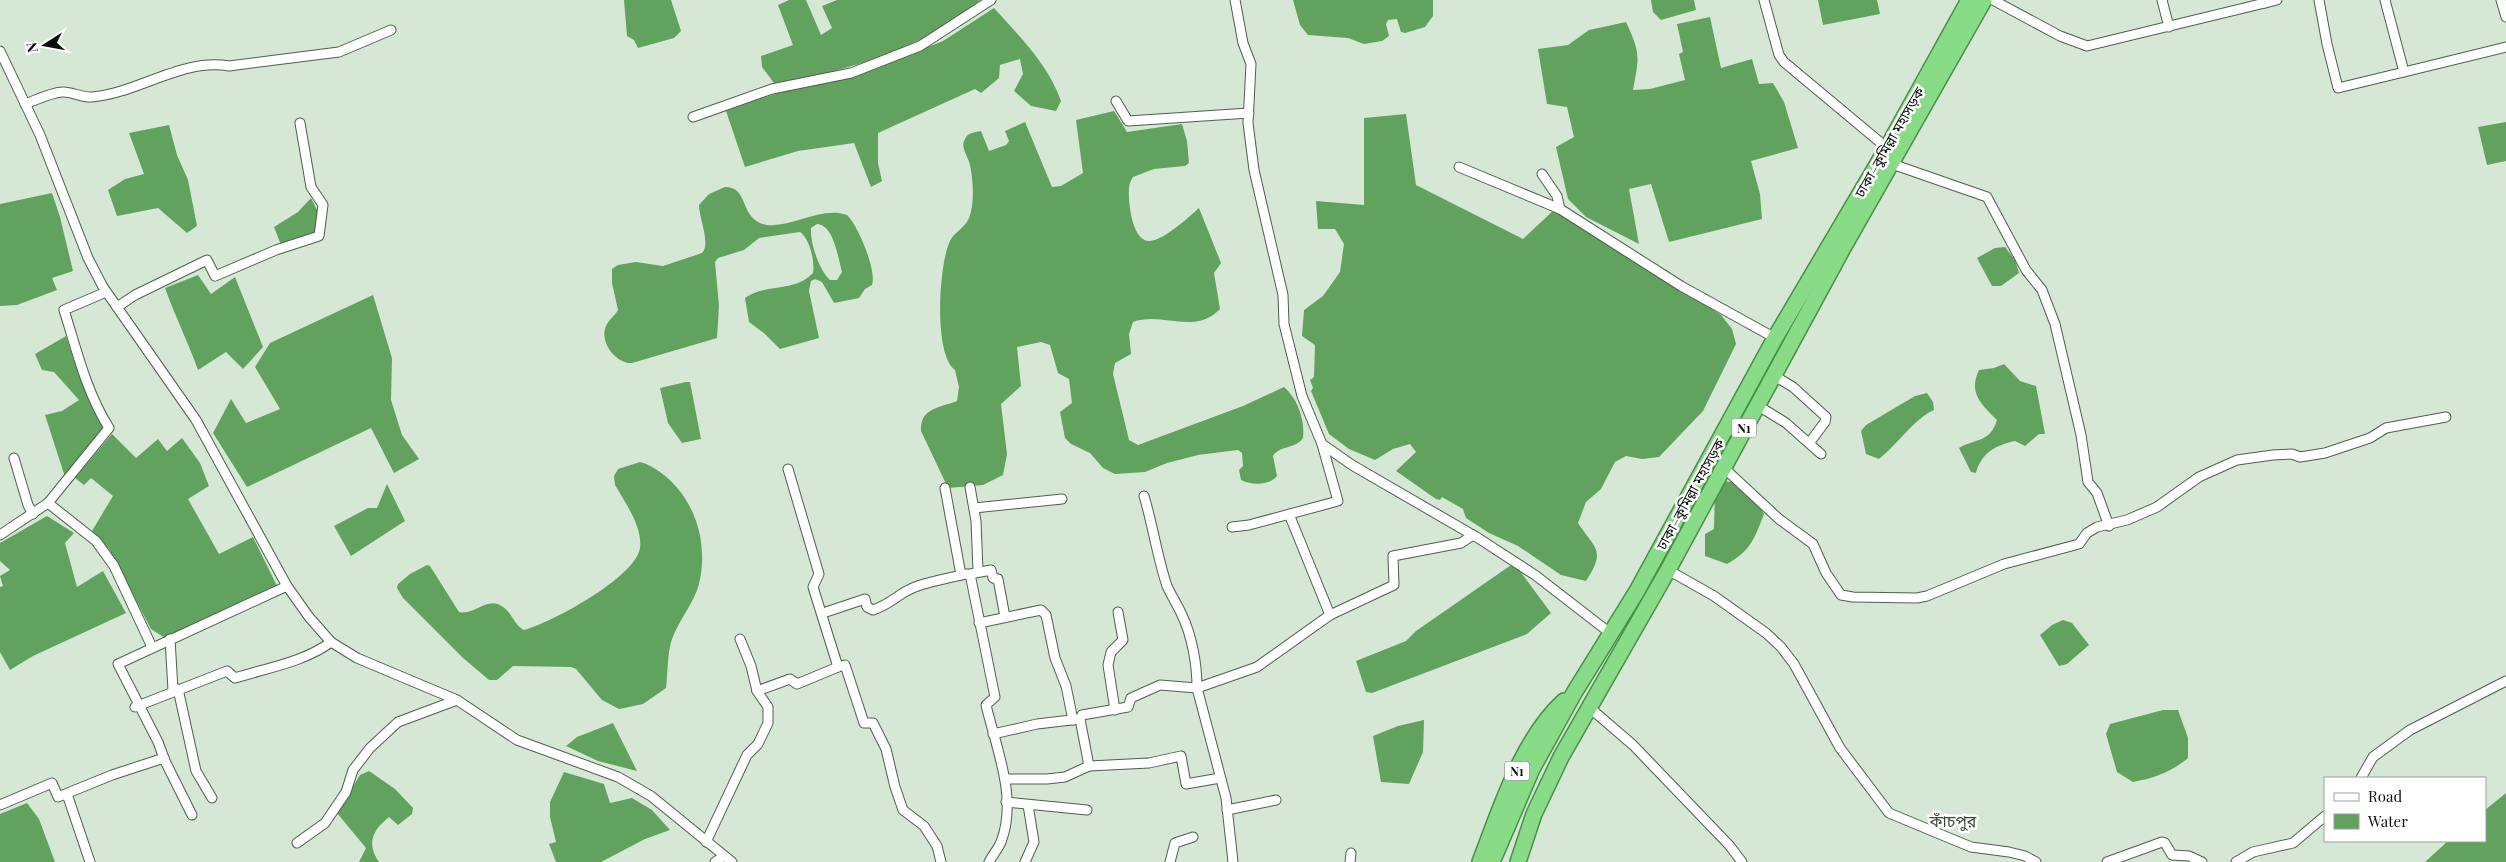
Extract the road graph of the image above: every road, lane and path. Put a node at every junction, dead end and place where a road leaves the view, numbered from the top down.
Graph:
1 (990, 0) edge
2 (1235, 0) edge
3 (1764, 0) edge
4 (1969, 0) edge
5 (1984, 0) edge
6 (1993, 0) edge
7 (2162, 0) edge
8 (2277, 0) edge
9 (2319, 0) edge
10 (2385, 0) edge
11 (2501, 0) edge
12 (2265, 2) edge
13 (2506, 17) edge
14 (2169, 27) junction
15 (391, 30) dead end
16 (2506, 47) edge
17 (0, 50) edge
18 (2404, 72) junction
19 (1116, 101) dead end
20 (25, 104) junction
21 (1249, 114) junction
22 (693, 117) dead end
23 (300, 123) dead end
24 (1887, 148) junction
25 (1892, 164) junction
26 (1459, 166) dead end
27 (1542, 174) dead end
28 (1560, 209) junction
29 (106, 292) junction
30 (117, 308) junction
31 (1775, 338) junction
32 (1773, 375) junction
33 (1757, 405) junction
34 (2446, 417) dead end
35 (1810, 442) junction
36 (1322, 444) junction
37 (1821, 454) dead end
38 (14, 458) dead end
39 (1723, 467) junction
40 (788, 469) dead end
41 (970, 487) dead end
42 (945, 488) dead end
43 (1144, 496) dead end
44 (1062, 499) dead end
45 (48, 503) junction
46 (974, 508) junction
47 (33, 514) junction
48 (1289, 514) junction
49 (2108, 526) junction
50 (1232, 527) dead end
51 (0, 535) edge
52 (1473, 535) junction
53 (1668, 570) junction
54 (970, 573) junction
55 (287, 586) junction
56 (1118, 612) dead end
57 (823, 613) junction
58 (1330, 615) junction
59 (1005, 617) junction
60 (980, 623) junction
61 (1610, 633) junction
62 (740, 639) dead end
63 (170, 640) junction
64 (331, 642) junction
65 (152, 647) junction
66 (838, 667) junction
67 (2506, 681) edge
68 (1196, 688) junction
69 (175, 690) junction
70 (757, 690) junction
71 (1574, 693) junction
72 (457, 700) junction
73 (137, 706) junction
74 (1590, 708) junction
75 (1115, 710) junction
76 (1077, 720) junction
77 (993, 734) junction
78 (164, 758) junction
79 (1089, 766) junction
80 (2362, 777) edge
81 (1220, 778) junction
82 (1005, 779) junction
83 (67, 794) junction
84 (212, 798) dead end
85 (1276, 800) dead end
86 (1006, 802) junction
87 (0, 805) edge
88 (1028, 805) junction
89 (1087, 810) dead end
90 (1227, 810) junction
91 (192, 815) dead end
92 (2324, 817) edge
93 (1194, 837) dead end
94 (706, 842) junction
95 (297, 843) dead end
96 (726, 860) edge
97 (90, 862) edge
98 (715, 862) edge
99 (941, 862) edge
100 (989, 862) edge
101 (1025, 862) edge
102 (1170, 862) edge
103 (1233, 862) edge
104 (1480, 862) edge
105 (1492, 862) edge
106 (1518, 862) edge
107 (1742, 862) edge
108 (2036, 862) edge
109 (2107, 862) edge
110 (2202, 862) edge
111 (2236, 862) edge

1 - 22 street
2 - 21 street
3 - 24 street
4 - 24 highway, ঢাকা–কুমিল্লা মহাসড়ক / N1
5 - 25 highway, ঢাকা–কুমিল্লা মহাসড়ক / N1
6 - 14 street
7 - 14 street
8 - 12 street
9 - 18 street
10 - 18 street
11 - 13 street
12 - 14 street
15 - 20 street
16 - 18 street
17 - 20 street
19 - 21 street
20 - 29 street
21 - 36 street
23 - 30 street
24 - 31 highway, ঢাকা–কুমিল্লা মহাসড়ক / N1
25 - 32 highway, ঢাকা–কুমিল্লা মহাসড়ক / N1
25 - 49 street
26 - 28 street
27 - 28 street
28 - 31 street
29 - 30 street
29 - 45 street
30 - 55 street
31 - 61 highway, ঢাকা–কুমিল্লা মহাসড়ক / N1
32 - 33 highway, ঢাকা–কুমিল্লা মহাসড়ক / N1
32 - 35 street
33 - 35 street
33 - 39 highway, ঢাকা–কুমিল্লা মহাসড়ক / N1
34 - 49 street
35 - 37 street
36 - 48 street
36 - 52 street
38 - 47 street
39 - 49 street
39 - 53 highway, ঢাকা–কুমিল্লা মহাসড়ক / N1
40 - 57 street
41 - 46 street
42 - 54 street
43 - 68 street
44 - 46 street
45 - 47 street
45 - 65 street
46 - 54 street
47 - 51 street
48 - 50 street
48 - 58 street
52 - 58 street
52 - 61 street
53 - 74 highway, ঢাকা–কুমিল্লা মহাসড়ক / N1
53 - 108 street
54 - 57 street
54 - 59 street
54 - 60 street
55 - 63 street
55 - 64 street
56 - 75 street
57 - 66 street
58 - 68 street
59 - 60 street
59 - 76 street
60 - 77 street
61 - 71 highway, ঢাকা–কুমিল্লা মহাসড়ক / N1
62 - 70 street
63 - 65 street
63 - 69 street
64 - 69 street
64 - 72 street
65 - 73 street
66 - 70 street
66 - 99 street
67 - 80 street
68 - 75 street
68 - 81 street
69 - 73 street
69 - 84 street
70 - 94 street
71 - 104 highway, N1
71 - 105 highway, ঢাকা–কুমিল্লা মহাসড়ক / N1
72 - 94 street
72 - 95 street
73 - 78 street
74 - 106 highway, ঢাকা–কুমিল্লা মহাসড়ক / N1
74 - 107 street
75 - 76 street
76 - 77 street
76 - 79 street
77 - 82 street
78 - 83 street
78 - 91 street
79 - 81 street
79 - 82 street
81 - 90 street
82 - 86 street
83 - 87 street
83 - 97 street
85 - 90 street
86 - 88 street
86 - 100 street
88 - 89 street
88 - 101 street
90 - 103 street
92 - 111 street
93 - 102 street
94 - 96 street
96 - 98 street
109 - 110 street

